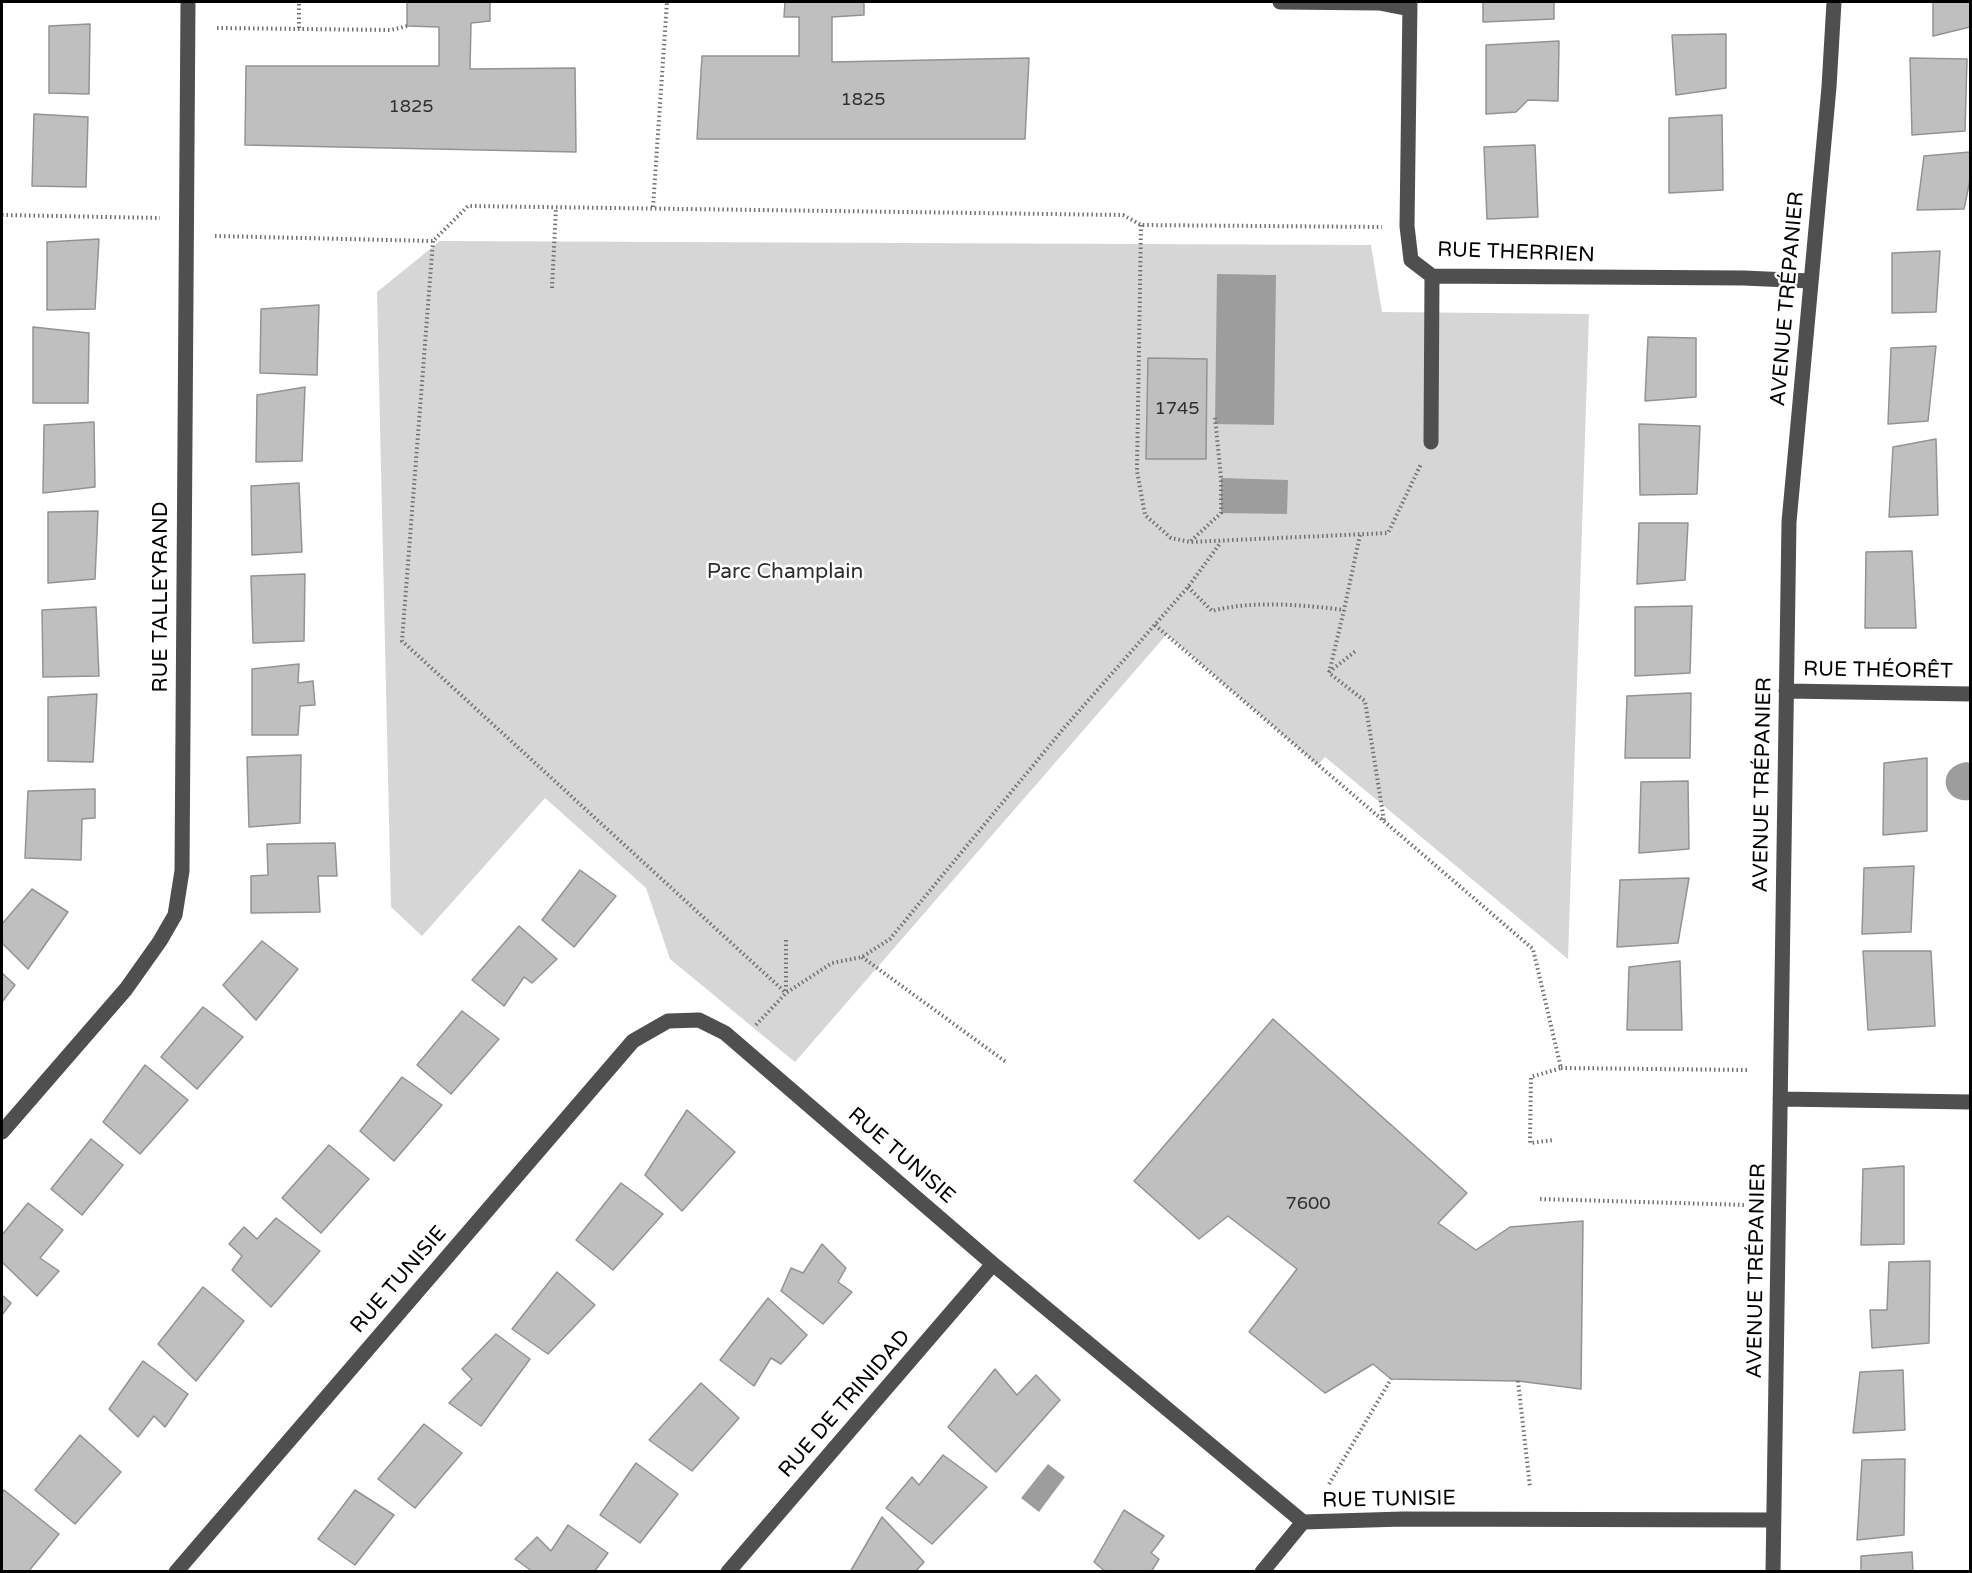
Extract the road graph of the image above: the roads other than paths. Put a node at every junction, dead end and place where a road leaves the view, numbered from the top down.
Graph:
1 (188, 2) edge
2 (1280, 2) edge
3 (1834, 2) edge
4 (1410, 5) edge
5 (1432, 276) junction
6 (1810, 281) junction
7 (1431, 442) road end
8 (1785, 691) junction
9 (1971, 694) edge
10 (1780, 1099) junction
11 (1971, 1102) edge
12 (2, 1132) edge
13 (993, 1264) junction
14 (1773, 1520) junction
15 (1303, 1522) junction
16 (176, 1572) edge
17 (728, 1572) edge
18 (1262, 1572) edge
19 (1773, 1572) edge

1 - 12 street, RUE TALLEYRAND
2 - 4 street
3 - 6 street, AVENUE TRÉPANIER
4 - 5 street, RUE THERRIEN
5 - 6 street, RUE THERRIEN
5 - 7 street
6 - 8 street, AVENUE TRÉPANIER
8 - 9 street, RUE THÉORÊT
8 - 10 street, AVENUE TRÉPANIER
10 - 11 street
10 - 14 street, AVENUE TRÉPANIER
13 - 15 street, RUE TUNISIE
13 - 16 street, RUE TUNISIE
13 - 17 street, RUE DE TRINIDAD
14 - 15 street, RUE TUNISIE
14 - 19 street, AVENUE TRÉPANIER
15 - 18 street

